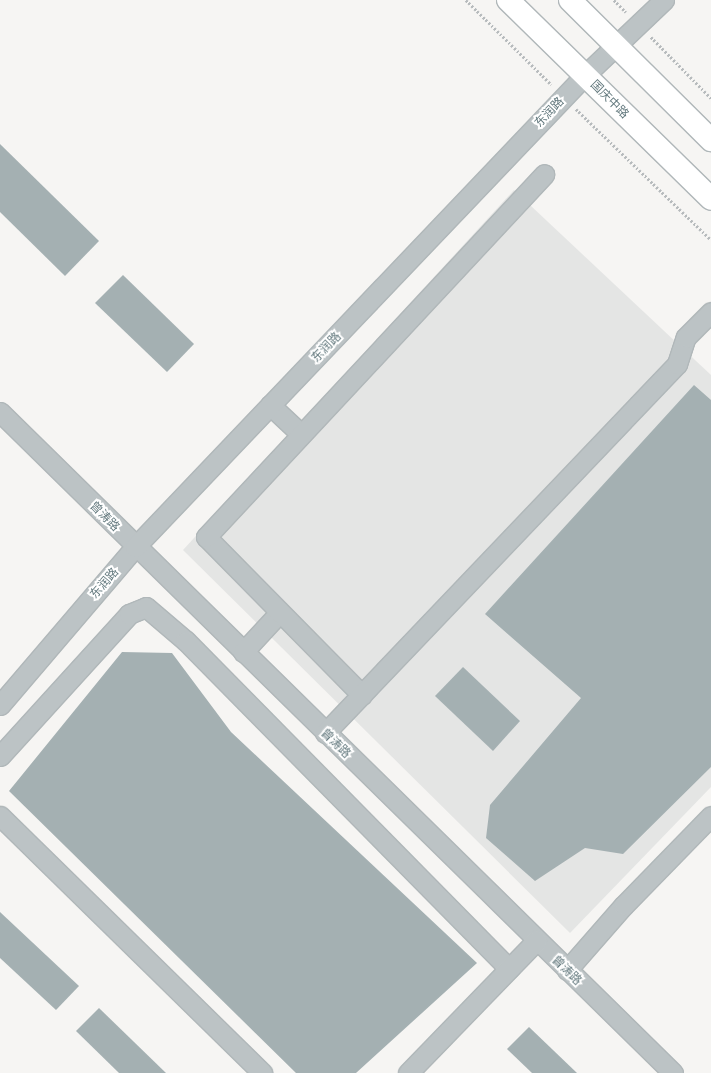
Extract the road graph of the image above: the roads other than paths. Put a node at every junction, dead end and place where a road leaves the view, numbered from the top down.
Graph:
1 (508, 0) edge
2 (570, 0) edge
3 (664, 0) edge
4 (616, 46) junction
5 (585, 75) junction
6 (711, 140) edge
7 (544, 174) dead end
8 (711, 199) edge
9 (711, 312) edge
10 (270, 405) junction
11 (0, 412) edge
12 (300, 434) junction
13 (135, 547) junction
14 (280, 612) junction
15 (243, 652) junction
16 (362, 695) junction
17 (0, 705) edge
18 (325, 733) junction
19 (0, 756) edge
20 (0, 816) edge
21 (711, 816) edge
22 (536, 940) junction
23 (509, 968) junction
24 (567, 970) junction
25 (262, 1073) edge
26 (408, 1073) edge
27 (673, 1073) edge

1 - 5 main road, 国庆中路
2 - 4 main road
3 - 4 street, 东润路
4 - 5 street, 东润路
4 - 6 main road
5 - 8 main road, 国庆中路
5 - 10 street, 东润路
7 - 12 street
9 - 16 street
10 - 12 street
10 - 13 street, 东润路
11 - 13 street, 曾涛路
12 - 14 street
13 - 15 street, 曾涛路
13 - 17 street, 东润路
14 - 15 street
14 - 16 street
15 - 18 street, 曾涛路
16 - 18 street
18 - 22 street, 曾涛路
19 - 23 street
20 - 25 street
21 - 24 street
22 - 23 street
22 - 24 street, 曾涛路
23 - 26 street
24 - 27 street, 曾涛路

